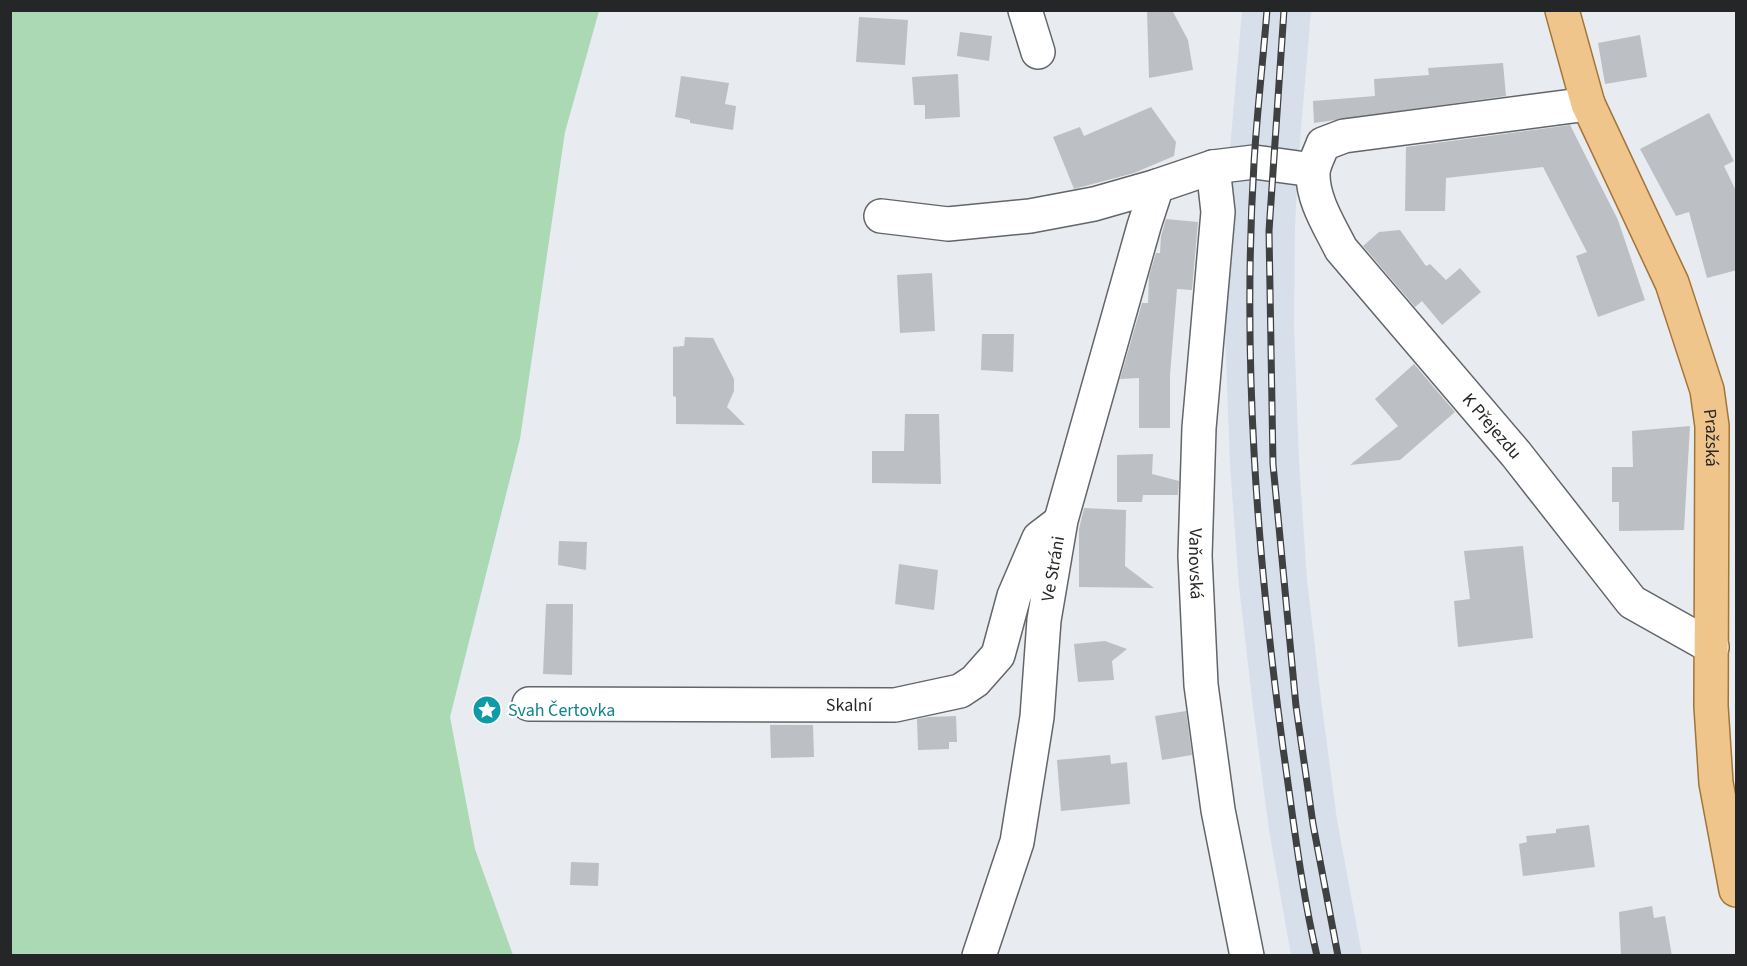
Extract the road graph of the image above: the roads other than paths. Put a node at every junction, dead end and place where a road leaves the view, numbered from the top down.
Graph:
1 (1025, 10) edge
2 (1562, 10) edge
3 (1038, 52) dead end
4 (1588, 104) junction
5 (1213, 167) junction
6 (1313, 170) junction
7 (1157, 186) junction
8 (880, 216) dead end
9 (1061, 520) junction
10 (1712, 647) junction
11 (529, 704) dead end
12 (1737, 890) edge
13 (979, 956) edge
14 (1246, 956) edge

1 - 3 street
2 - 4 main road, Pražská
4 - 6 street
4 - 10 main road, Pražská
5 - 6 street
5 - 7 street
5 - 14 street, Vaňovská
6 - 10 street, K Přejezdu
7 - 8 street
7 - 9 street, Ve Stráni
9 - 11 street, Skalní
9 - 13 street, Ve Stráni
10 - 12 main road, Pražská

